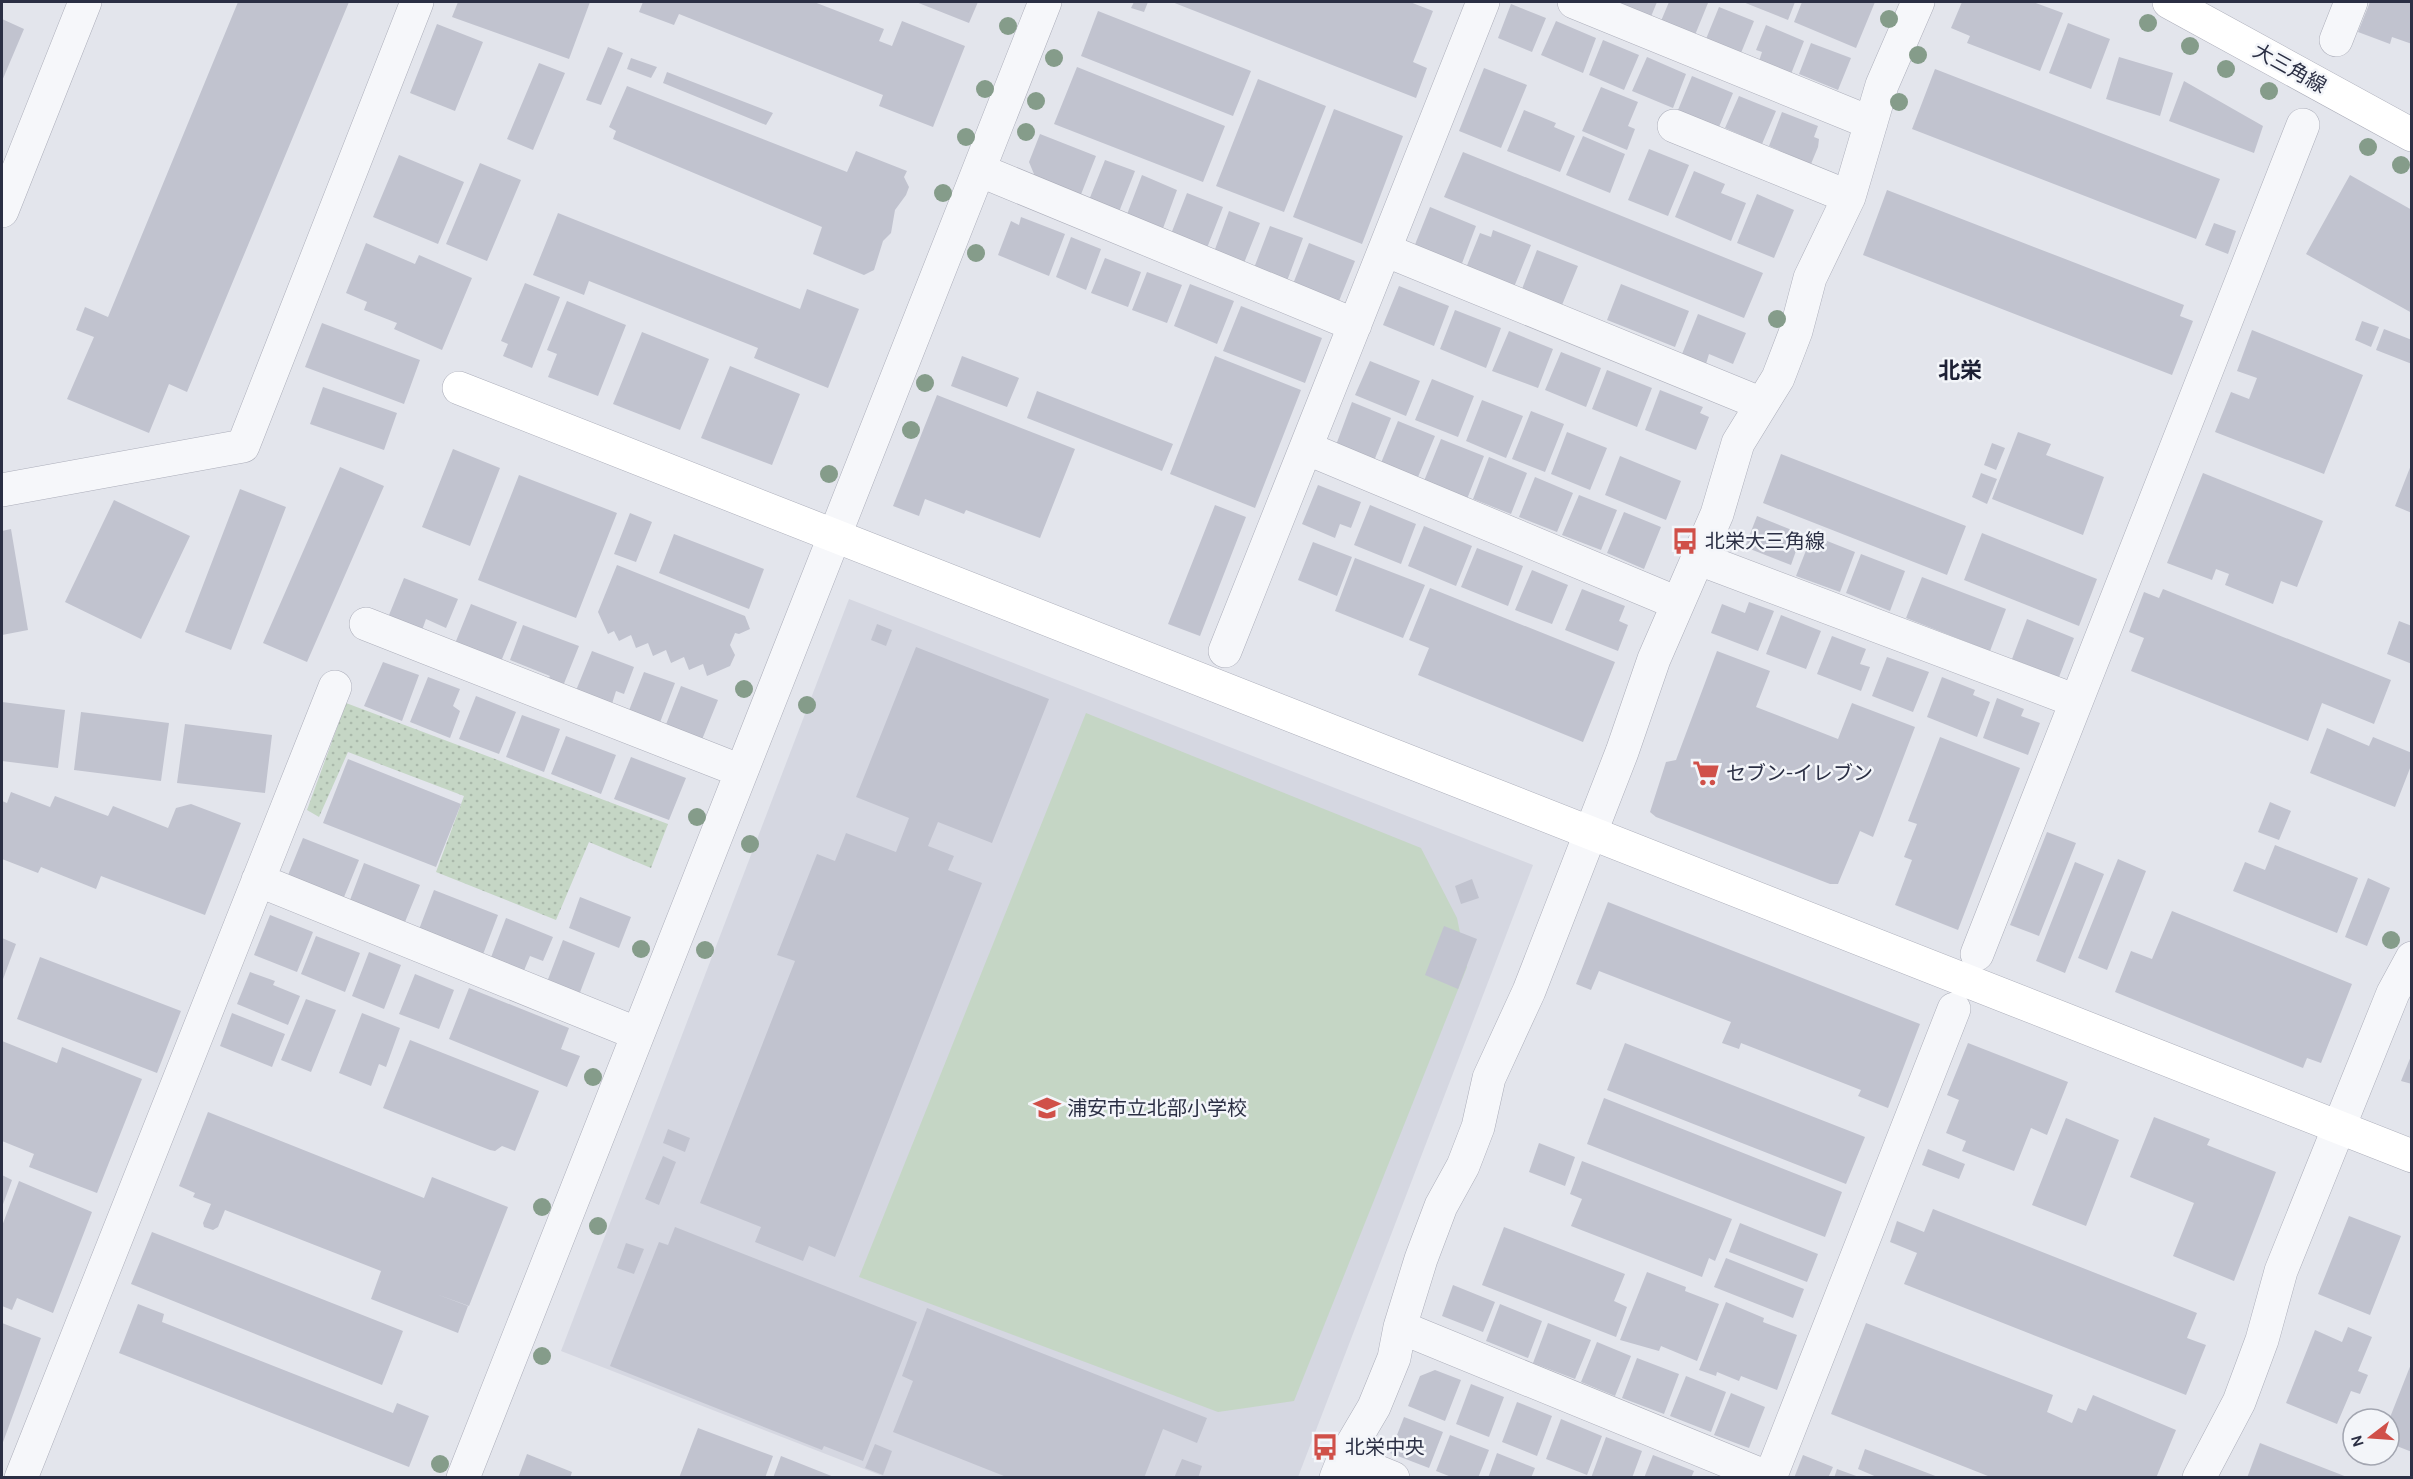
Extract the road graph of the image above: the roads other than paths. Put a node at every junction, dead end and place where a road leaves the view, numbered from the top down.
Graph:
1 (86, 2) edge
2 (417, 2) edge
3 (1045, 2) edge
4 (1483, 2) edge
5 (1574, 2) edge
6 (1918, 2) edge
7 (2169, 2) edge
8 (2351, 2) edge
9 (2336, 40) dead end
10 (1871, 123) junction
11 (2303, 125) dead end
12 (1674, 126) dead end
13 (2412, 135) edge
14 (979, 170) junction
15 (1849, 197) junction
16 (2, 211) edge
17 (1385, 250) junction
18 (1355, 325) junction
19 (459, 388) dead end
20 (1762, 404) junction
21 (1306, 448) junction
22 (2, 490) edge
23 (834, 536) junction
24 (1697, 558) junction
25 (1677, 603) junction
26 (366, 624) dead end
27 (1225, 651) dead end
28 (335, 687) dead end
29 (2076, 701) junction
30 (741, 771) junction
31 (1590, 833) junction
32 (258, 880) junction
33 (1977, 954) dead end
34 (2412, 958) edge
35 (1954, 1009) dead end
36 (638, 1034) junction
37 (2341, 1128) junction
38 (2412, 1156) edge
39 (1400, 1327) junction
40 (1340, 1468) edge
41 (21, 1478) edge
42 (463, 1478) edge
43 (1393, 1478) edge
44 (1769, 1478) edge
45 (2199, 1478) edge

1 - 16 street
2 - 22 street
3 - 14 street
4 - 17 street
5 - 10 street
6 - 10 street
7 - 13 street, 大三角線
8 - 9 street
10 - 15 street
11 - 29 street
12 - 15 street
14 - 18 street
14 - 23 street
15 - 20 street
17 - 18 street
17 - 20 street
18 - 21 street
19 - 23 street
20 - 24 street
21 - 25 street
21 - 27 street
23 - 30 street
23 - 31 street
24 - 25 street
24 - 29 street
25 - 31 street
26 - 30 street
28 - 32 street
29 - 33 street
30 - 36 street
31 - 37 street
31 - 39 street
32 - 36 street
32 - 41 street
34 - 37 street
35 - 44 street
36 - 42 street
37 - 38 street
37 - 45 street
39 - 40 street
39 - 44 street
40 - 43 street

